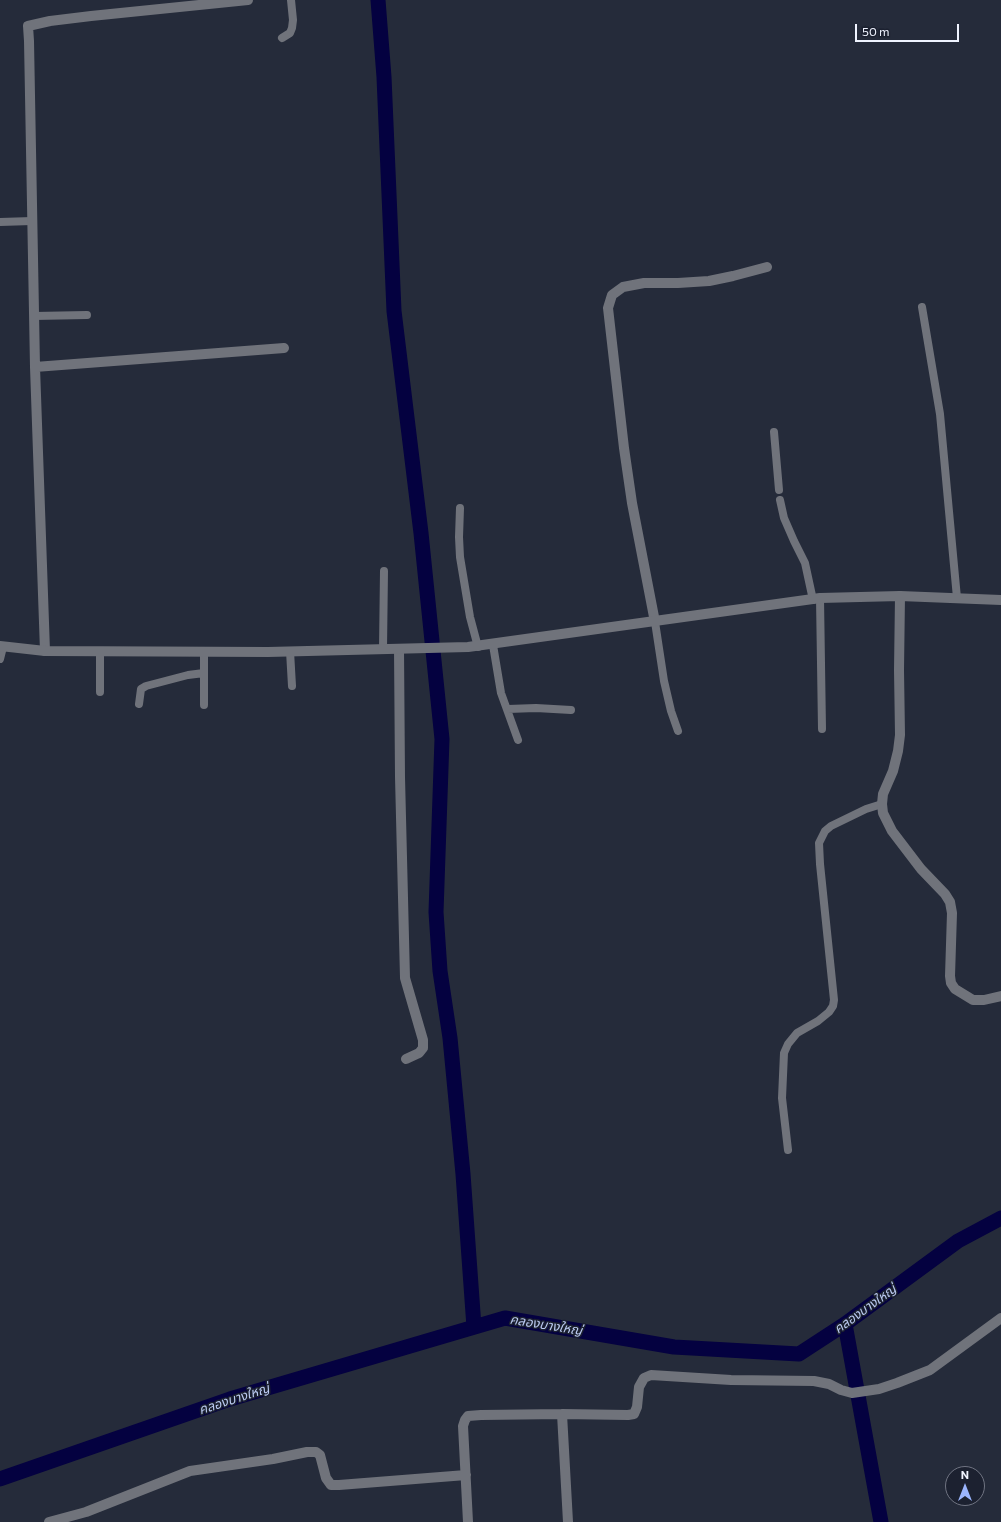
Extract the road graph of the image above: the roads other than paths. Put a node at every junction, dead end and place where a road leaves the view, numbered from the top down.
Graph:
1 (248, 0) edge
2 (291, 0) edge
3 (282, 38) dead end
4 (32, 221) junction
5 (0, 222) edge
6 (767, 267) dead end
7 (922, 307) dead end
8 (87, 315) dead end
9 (34, 316) junction
10 (284, 348) dead end
11 (35, 367) junction
12 (774, 432) dead end
13 (779, 490) dead end
14 (780, 500) dead end
15 (460, 508) dead end
16 (384, 571) dead end
17 (900, 596) junction
18 (957, 598) junction
19 (816, 599) junction
20 (1001, 600) edge
21 (655, 622) junction
22 (494, 644) junction
23 (2, 646) edge
24 (473, 647) junction
25 (383, 649) junction
26 (399, 649) junction
27 (46, 650) junction
28 (100, 651) junction
29 (204, 651) junction
30 (290, 651) junction
31 (0, 659) edge
32 (204, 673) junction
33 (292, 686) dead end
34 (100, 692) dead end
35 (139, 704) dead end
36 (204, 705) dead end
37 (508, 709) junction
38 (571, 710) dead end
39 (822, 729) dead end
40 (678, 731) dead end
41 (518, 740) dead end
42 (882, 804) junction
43 (1001, 996) edge
44 (406, 1058) dead end
45 (788, 1150) dead end
46 (1001, 1318) edge
47 (562, 1414) junction
48 (466, 1475) junction
49 (49, 1522) edge
50 (468, 1522) edge
51 (568, 1522) edge

1 - 4 street
2 - 3 lane
4 - 5 lane
4 - 9 street
6 - 21 street
7 - 18 lane
8 - 9 lane
9 - 11 street
10 - 11 street
11 - 27 street
12 - 13 lane
14 - 19 lane
15 - 24 lane
16 - 25 lane
17 - 18 street
17 - 19 street
17 - 42 street
18 - 20 street
19 - 21 street
19 - 39 lane
21 - 22 street
21 - 40 lane
22 - 24 street
22 - 37 lane
23 - 27 street
23 - 31 lane
24 - 26 street
25 - 26 street
25 - 30 street
26 - 44 street
27 - 28 street
28 - 29 street
28 - 34 lane
29 - 30 street
29 - 32 lane
30 - 33 lane
32 - 35 lane
32 - 36 lane
37 - 38 lane
37 - 41 lane
42 - 43 street
42 - 45 lane
46 - 47 street
47 - 48 street
47 - 51 street
48 - 49 street
48 - 50 street

